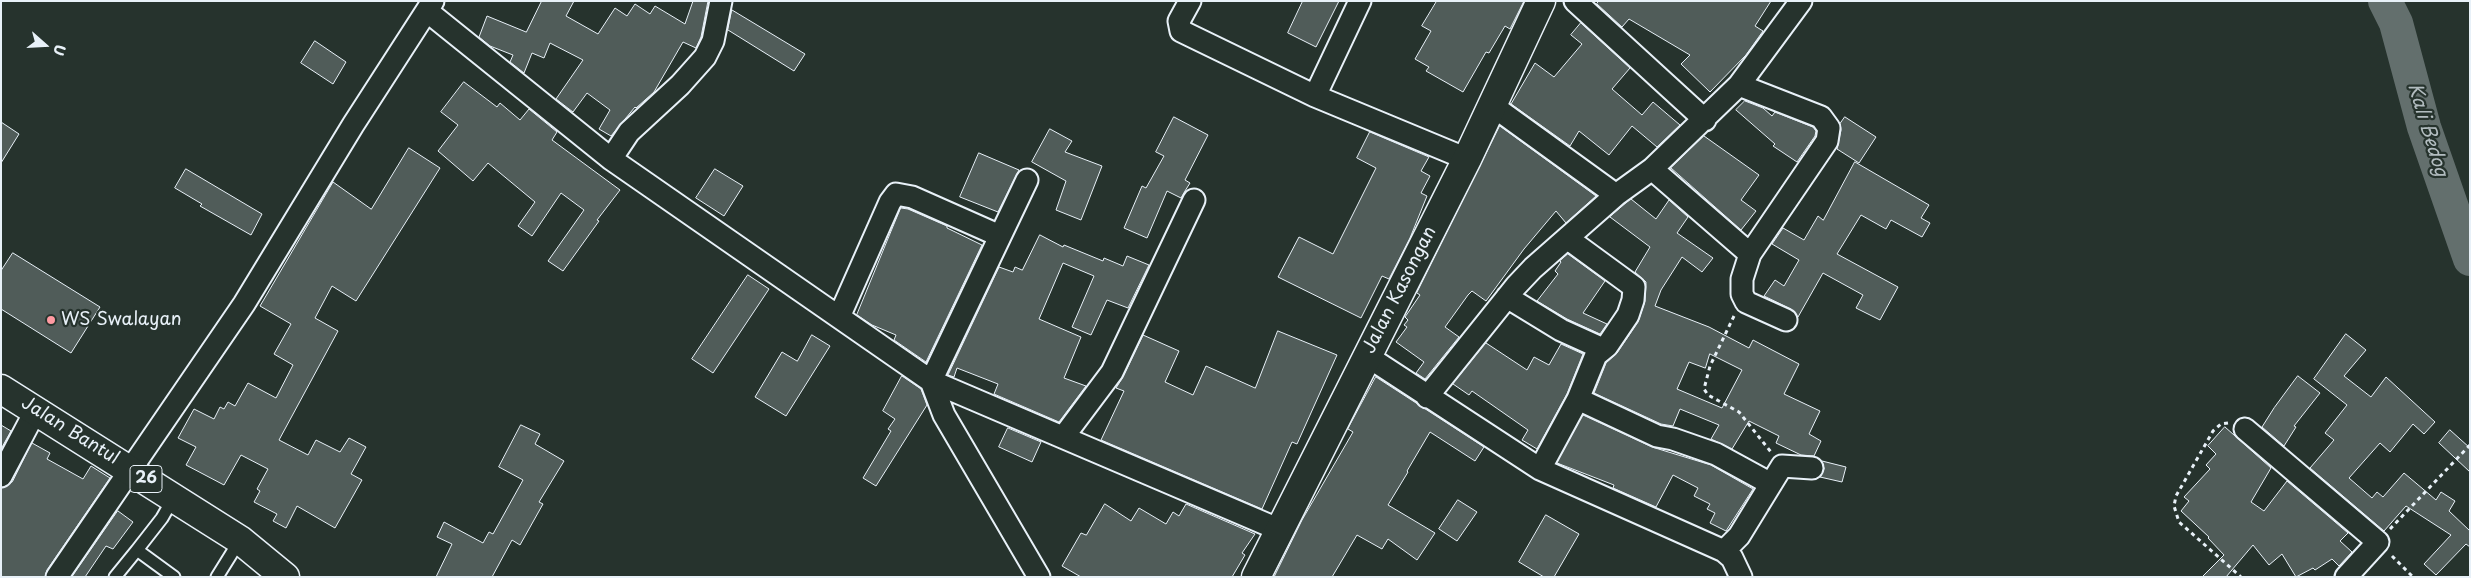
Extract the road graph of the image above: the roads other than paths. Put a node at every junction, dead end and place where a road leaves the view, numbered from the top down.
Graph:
1 (721, 1) edge
2 (1190, 1) edge
3 (1360, 1) edge
4 (1541, 1) edge
5 (1575, 1) edge
6 (1801, 1) edge
7 (430, 6) edge
8 (1739, 85) junction
9 (1315, 96) junction
10 (1493, 106) junction
11 (1705, 120) junction
12 (611, 159) junction
13 (1467, 159) junction
14 (1652, 169) junction
15 (1027, 180) dead end
16 (1616, 196) junction
17 (1194, 200) dead end
18 (1000, 236) junction
19 (1567, 238) junction
20 (1750, 254) junction
21 (1507, 297) junction
22 (838, 317) junction
23 (1786, 320) dead end
24 (1602, 349) junction
25 (1367, 356) junction
26 (931, 380) junction
27 (1, 390) edge
28 (1427, 397) junction
29 (1578, 399) junction
30 (36, 410) junction
31 (2245, 429) road end
32 (1064, 436) junction
33 (129, 468) junction
34 (1812, 468) dead end
35 (1540, 470) junction
36 (1776, 475) junction
37 (1, 476) edge
38 (174, 497) junction
39 (1280, 530) junction
40 (240, 540) junction
41 (137, 550) junction
42 (1724, 551) junction
43 (57, 577) edge
44 (115, 577) edge
45 (174, 577) edge
46 (217, 577) edge
47 (285, 577) edge
48 (1038, 577) edge
49 (1256, 577) edge
50 (1741, 577) edge
51 (2346, 577) edge

1 - 12 street
2 - 9 street
3 - 9 street
4 - 10 main road, Jalan Kasongan
5 - 11 street
6 - 8 street
7 - 12 street
7 - 33 street
8 - 11 street
8 - 20 street
9 - 13 street
10 - 13 main road, Jalan Kasongan
10 - 16 street
11 - 14 street
12 - 22 street
13 - 25 main road, Jalan Kasongan
14 - 16 street
14 - 20 street
15 - 18 street
16 - 19 street
17 - 32 street
18 - 22 street
18 - 26 street
19 - 21 street
19 - 24 street
20 - 23 street
21 - 24 street
21 - 28 street
22 - 26 street
24 - 29 street
25 - 28 street
25 - 39 main road, Jalan Kasongan
26 - 32 street
26 - 48 street
27 - 30 main road, Jalan Bantul / 26
28 - 35 street
29 - 35 street
29 - 36 street
30 - 33 main road, Jalan Bantul / 26
30 - 37 street
31 - 51 street
32 - 39 street
33 - 38 main road, Jalan Bantul / 26
33 - 43 street
34 - 36 street
35 - 42 street
36 - 42 street
38 - 40 main road, Jalan Bantul / 26
38 - 41 lane
39 - 49 main road, Jalan Kasongan
40 - 46 lane
40 - 47 main road, Jalan Bantul / 26
41 - 44 lane
41 - 45 lane
42 - 50 street

